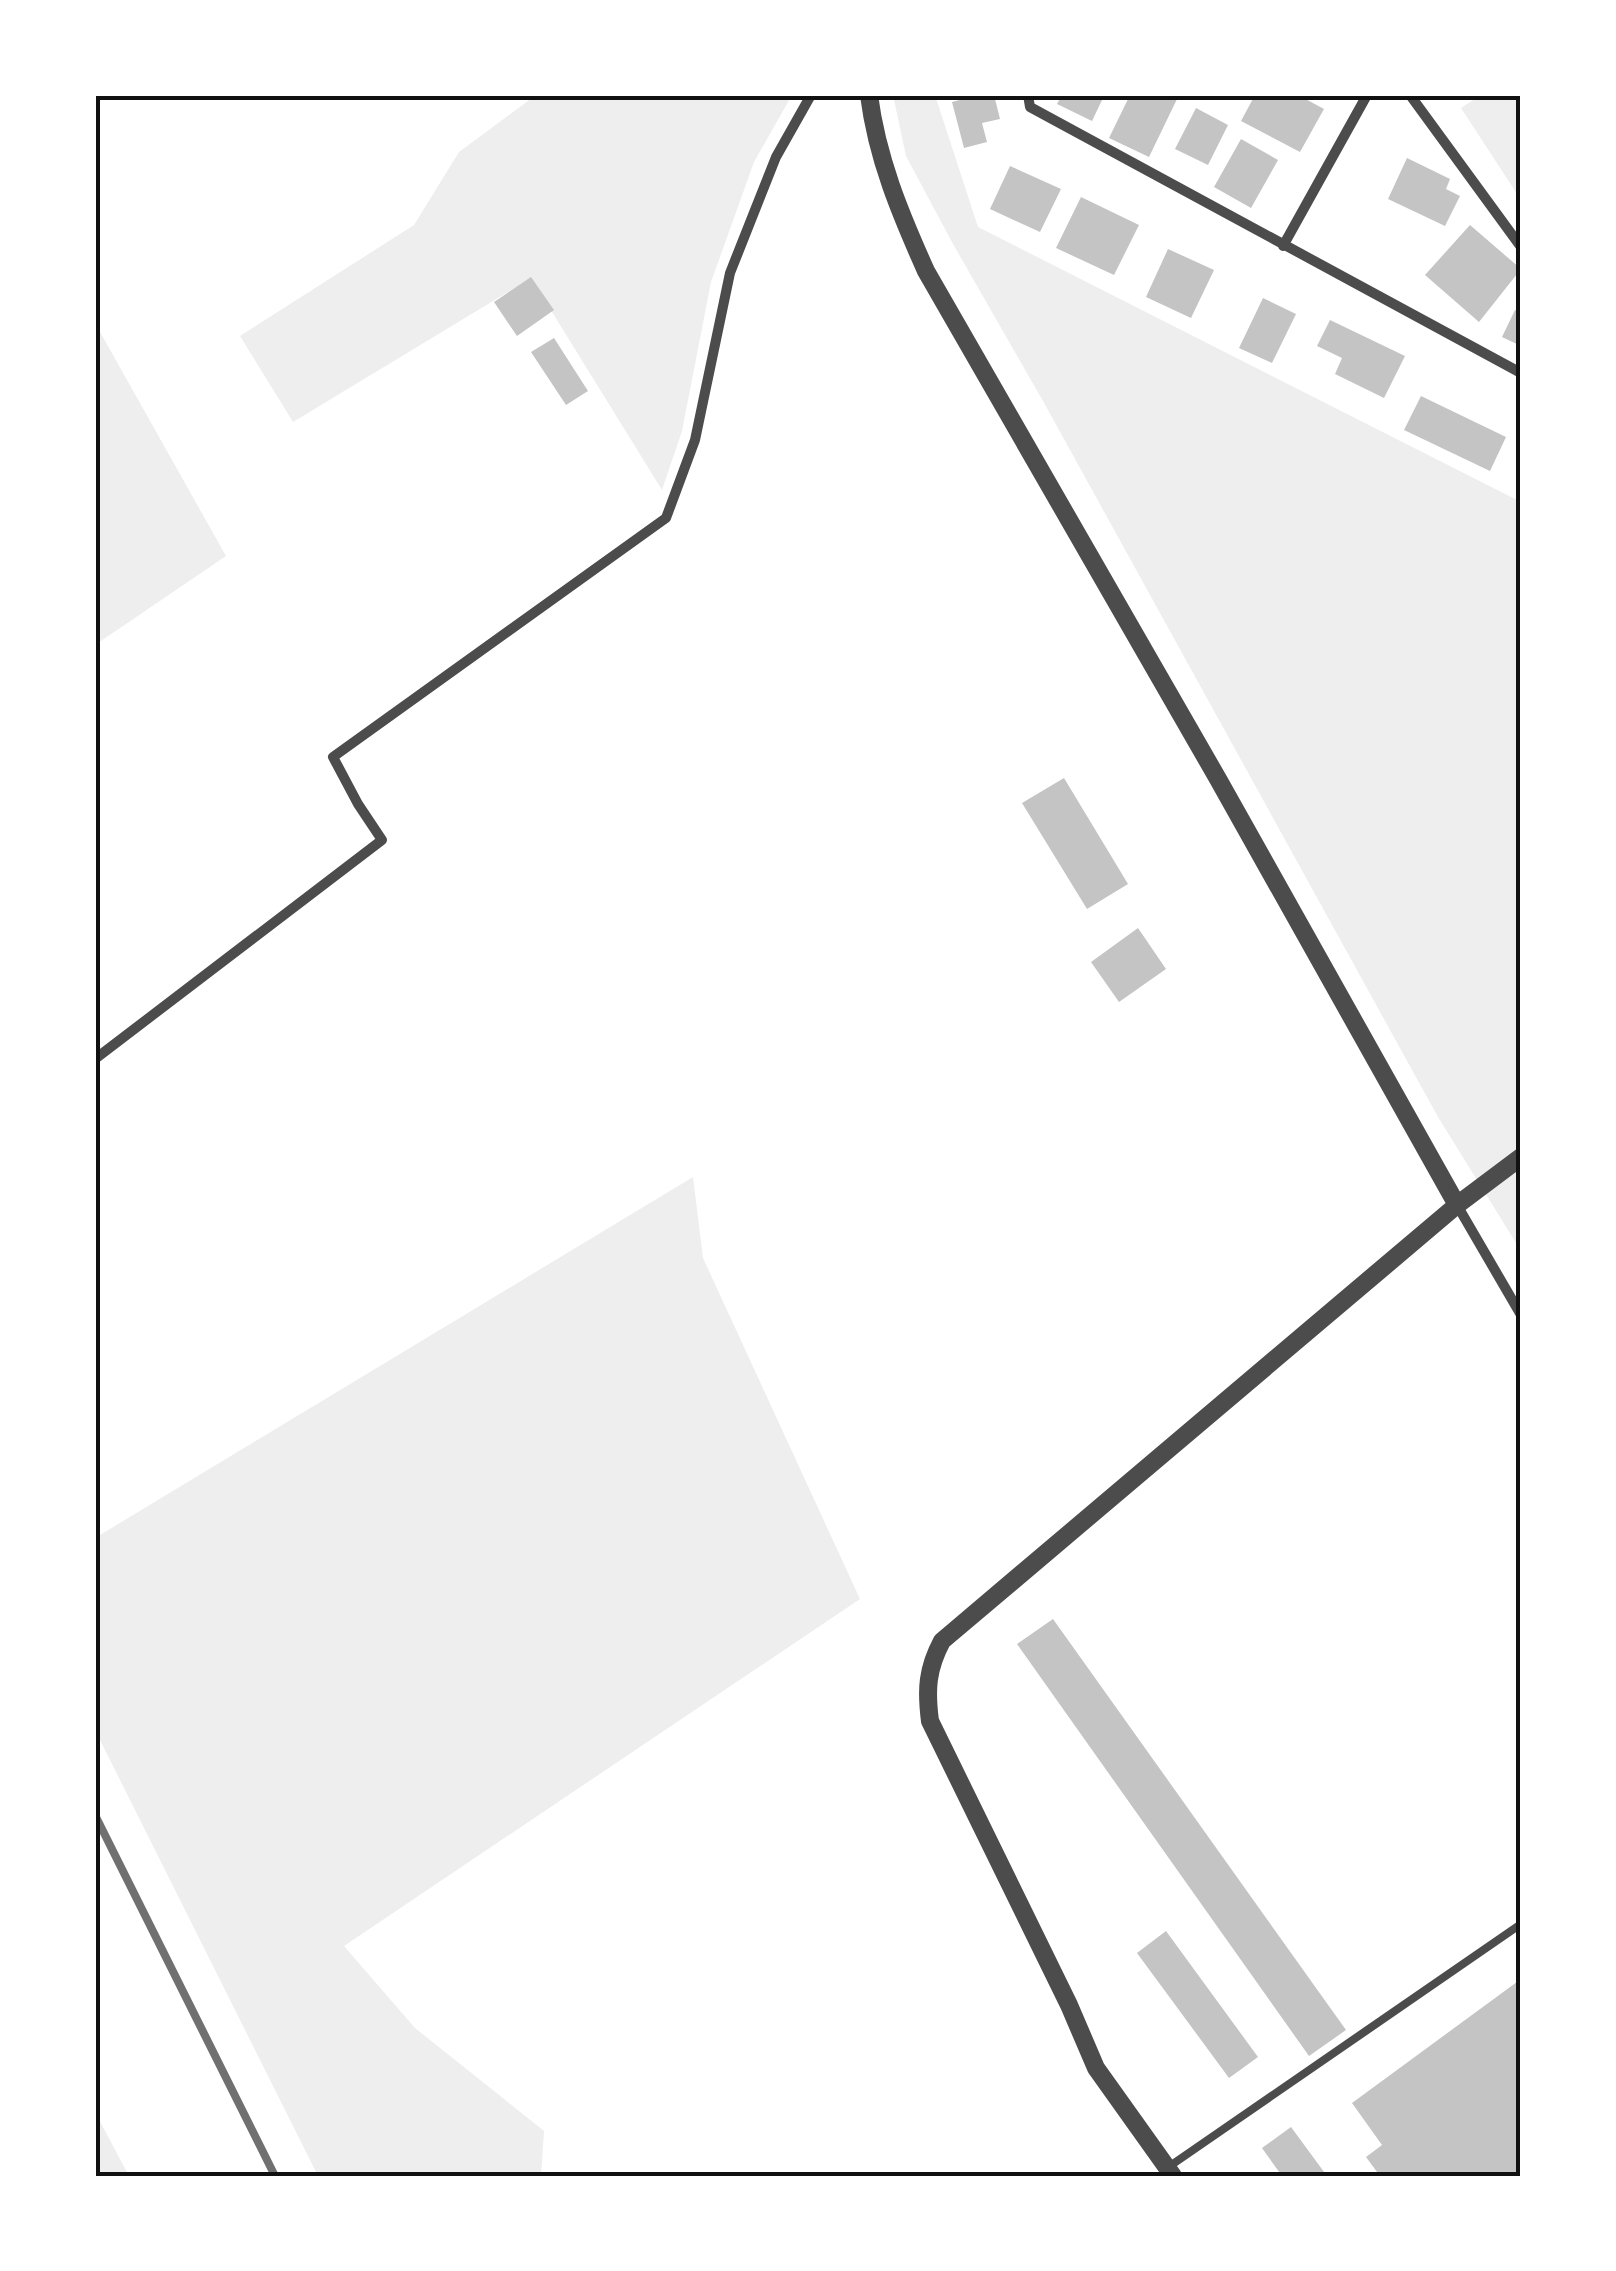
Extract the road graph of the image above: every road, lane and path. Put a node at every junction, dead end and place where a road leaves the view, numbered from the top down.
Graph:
1 (811, 95) edge
2 (869, 95) edge
3 (1028, 95) edge
4 (1368, 95) edge
5 (1410, 95) edge
6 (1283, 246) junction
7 (1521, 248) edge
8 (1521, 373) edge
9 (95, 1059) edge
10 (1521, 1157) edge
11 (1457, 1205) junction
12 (1521, 1315) edge
13 (1521, 1924) edge
14 (1170, 2172) edge

1 - 9 street
2 - 11 street
3 - 6 street
4 - 6 street
5 - 7 street
6 - 8 street
10 - 11 street
11 - 12 street
11 - 14 street
13 - 14 lane

